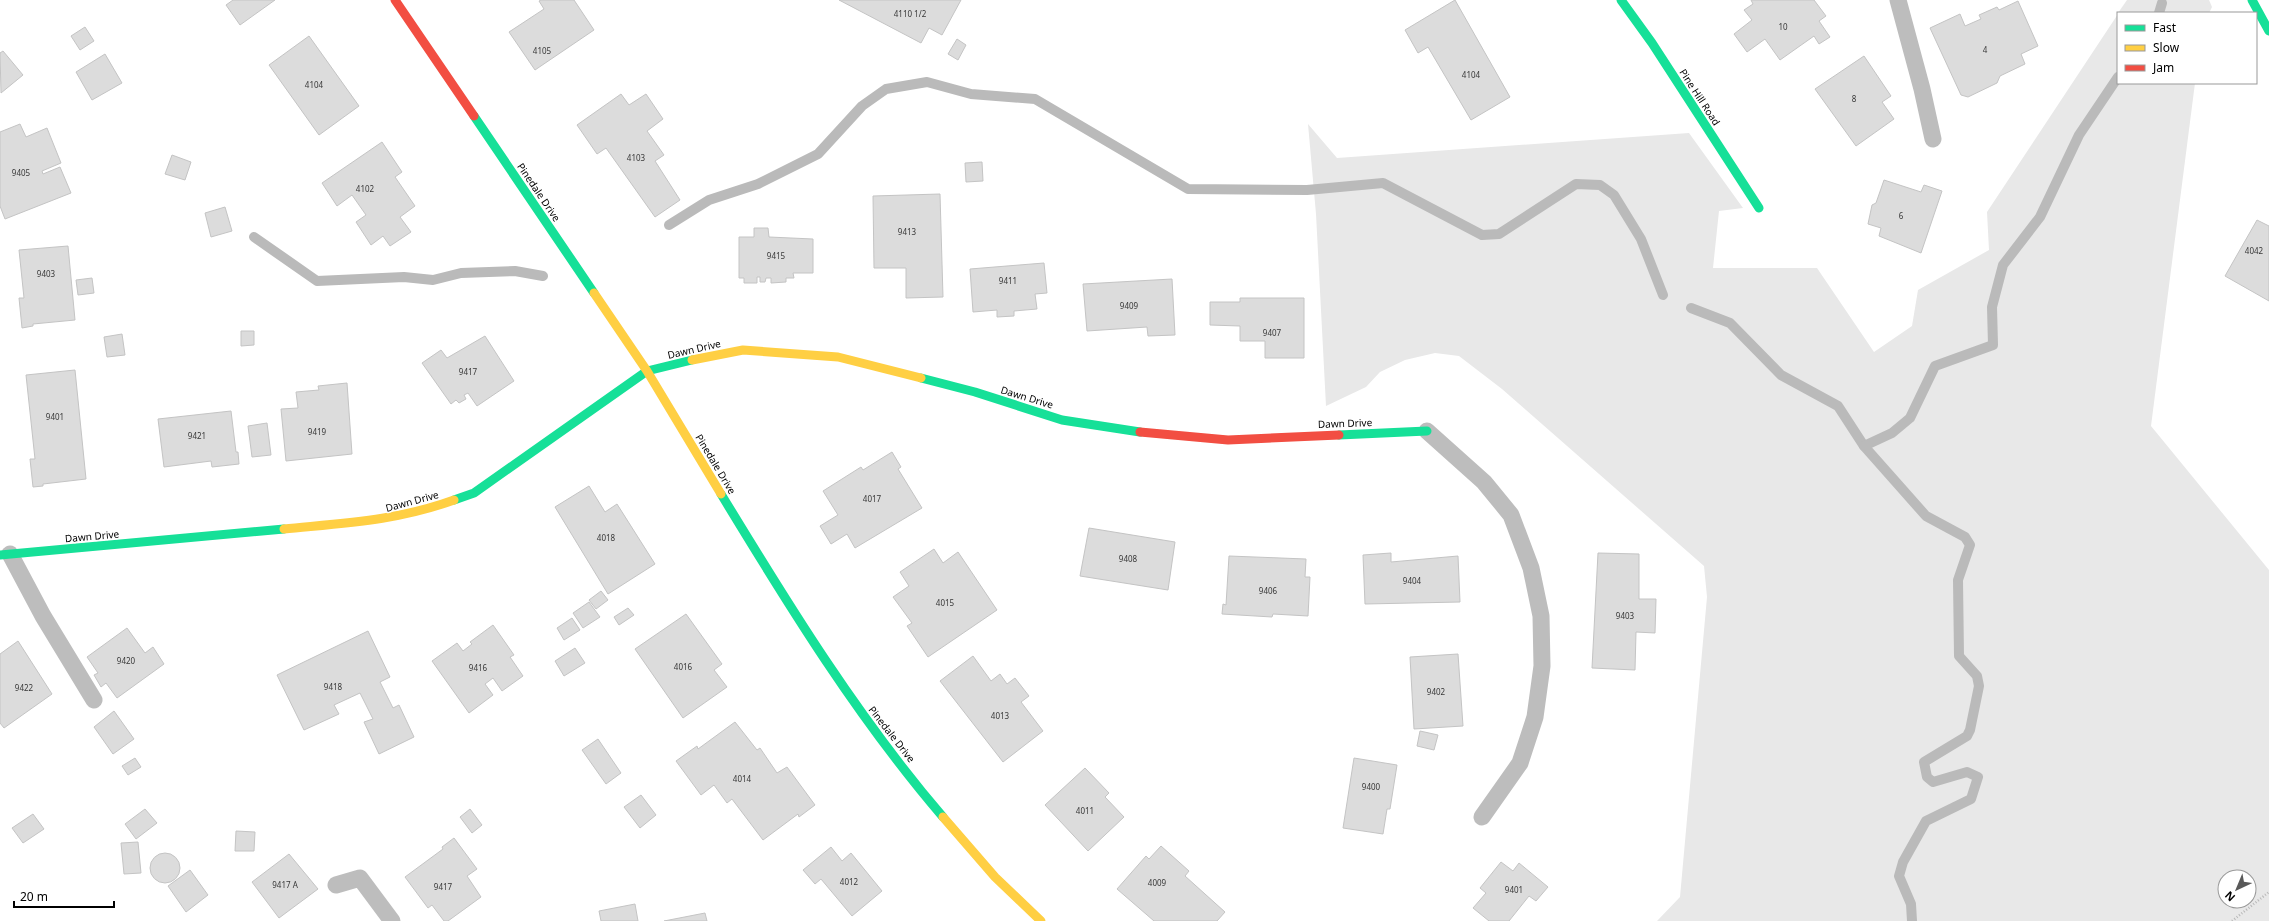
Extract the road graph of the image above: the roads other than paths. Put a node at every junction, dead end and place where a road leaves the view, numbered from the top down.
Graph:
1 (395, 0) edge
2 (1621, 0) edge
3 (1898, 0) edge
4 (2252, 0) edge
5 (2269, 31) edge
6 (1932, 139) dead end
7 (1759, 208) dead end
8 (647, 372) junction
9 (1427, 431) joint
10 (5, 554) edge
11 (94, 700) dead end
12 (1482, 817) dead end
13 (336, 885) dead end
14 (392, 921) edge
15 (1041, 921) edge

1 - 8 street, Pinedale Drive
2 - 7 street, Pine Hill Road
3 - 6 lane
4 - 5 street
8 - 9 street, Dawn Drive
8 - 10 street, Dawn Drive
8 - 15 street, Pinedale Drive
9 - 12 lane
10 - 11 lane
13 - 14 lane

